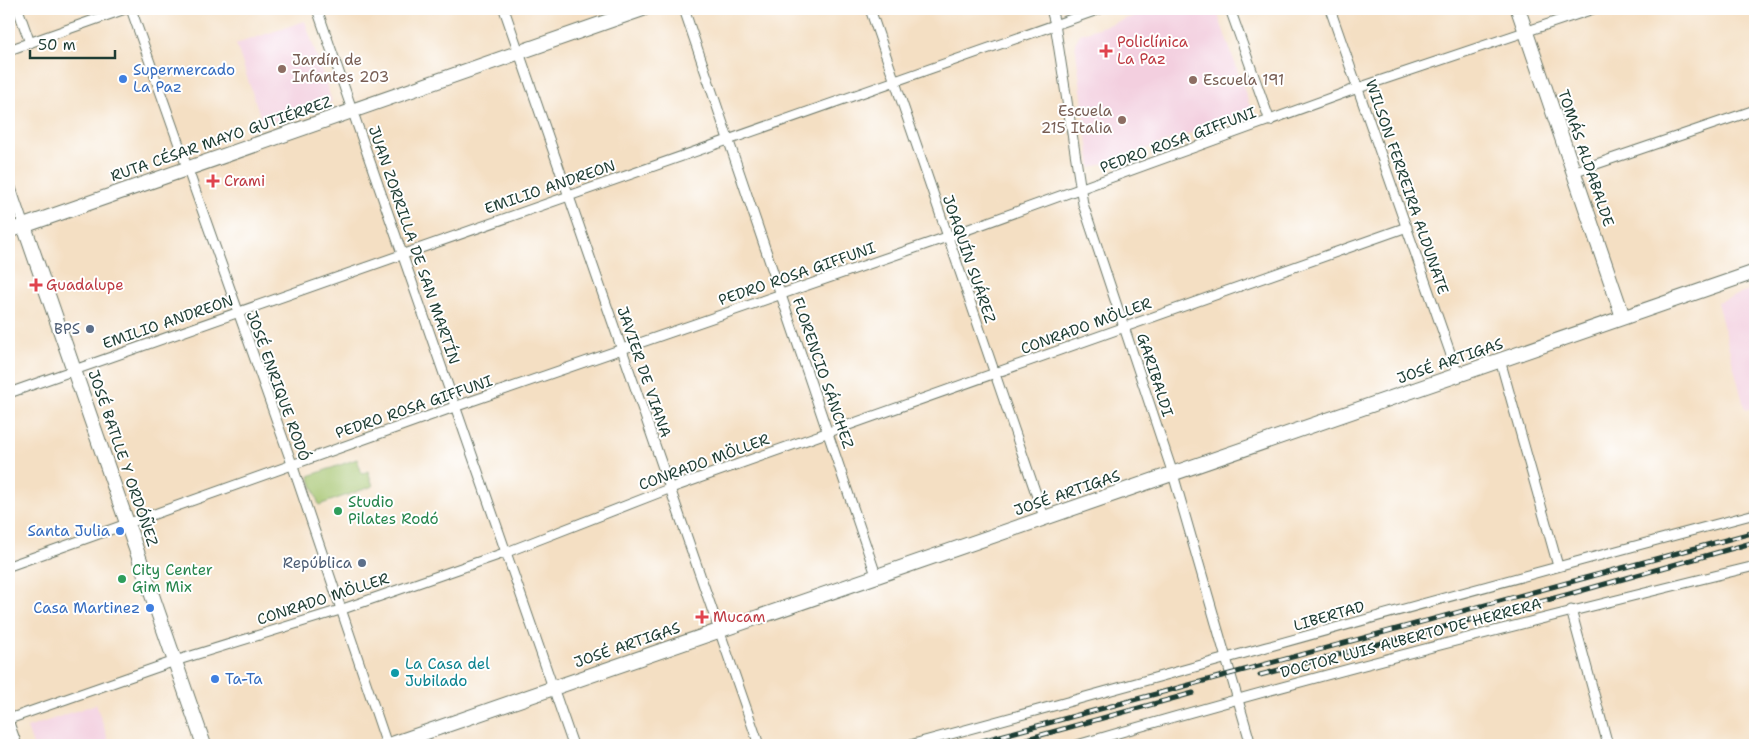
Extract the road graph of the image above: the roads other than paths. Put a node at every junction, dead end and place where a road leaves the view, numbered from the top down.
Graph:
1 (18, 9) edge
2 (125, 9) edge
3 (131, 9) edge
4 (317, 9) edge
5 (504, 9) edge
6 (643, 9) edge
7 (684, 9) edge
8 (870, 9) edge
9 (1051, 9) edge
10 (1100, 9) edge
11 (1230, 9) edge
12 (1330, 9) edge
13 (1518, 9) edge
14 (1594, 9) edge
15 (1056, 24) junction
16 (1526, 32) junction
17 (30, 43) junction
18 (9, 50) edge
19 (520, 52) junction
20 (894, 80) junction
21 (1358, 88) junction
22 (353, 110) junction
23 (1755, 110) edge
24 (1270, 121) junction
25 (729, 139) junction
26 (188, 168) junction
27 (1574, 172) junction
28 (9, 182) edge
29 (1080, 190) junction
30 (568, 196) junction
31 (24, 226) junction
32 (1407, 226) junction
33 (9, 231) edge
34 (947, 237) junction
35 (403, 254) junction
36 (1755, 272) edge
37 (782, 293) junction
38 (237, 312) junction
39 (1623, 317) junction
40 (1125, 327) junction
41 (622, 350) junction
42 (1500, 360) junction
43 (75, 370) junction
44 (994, 374) junction
45 (1458, 375) junction
46 (9, 393) edge
47 (457, 406) junction
48 (828, 432) junction
49 (292, 464) junction
50 (1173, 474) junction
51 (671, 488) junction
52 (1755, 514) edge
53 (1044, 517) junction
54 (128, 525) junction
55 (507, 552) junction
56 (9, 566) edge
57 (1558, 566) junction
58 (1755, 566) edge
59 (876, 575) junction
60 (340, 610) junction
61 (1571, 610) junction
62 (718, 631) junction
63 (1228, 660) junction
64 (175, 661) junction
65 (554, 688) junction
66 (1238, 697) junction
67 (9, 721) edge
68 (17, 745) edge
69 (204, 745) edge
70 (388, 745) edge
71 (573, 745) edge
72 (759, 745) edge
73 (910, 745) edge
74 (1077, 745) edge
75 (1252, 745) edge
76 (1608, 745) edge

1 - 17 street
2 - 17 street
3 - 26 street, JOSÉ ENRIQUE RODÓ
4 - 22 street, JUAN ZORRILLA DE SAN MARTÍN
5 - 19 street, JAVIER DE VIANA
6 - 19 street, RUTA CÉSAR MAYO GUTIÉRREZ
7 - 25 street, FLORENCIO SÁNCHEZ
8 - 20 street, JOAQUÍN SUÁREZ
9 - 15 street, GARIBALDI
10 - 15 street, EMILIO ANDREON
11 - 24 street
12 - 21 street, WILSON FERREIRA ALDUNATE
13 - 16 street, TOMÁS ALDABALDE
14 - 16 street, PEDRO ROSA GIFFUNI
15 - 20 street, EMILIO ANDREON
15 - 29 street, GARIBALDI
16 - 21 street, PEDRO ROSA GIFFUNI
16 - 27 street, TOMÁS ALDABALDE
17 - 18 street
19 - 22 street, RUTA CÉSAR MAYO GUTIÉRREZ
19 - 30 street, JAVIER DE VIANA
20 - 25 street, EMILIO ANDREON
20 - 34 street, JOAQUÍN SUÁREZ
21 - 24 street, PEDRO ROSA GIFFUNI
21 - 32 street, WILSON FERREIRA ALDUNATE
22 - 26 street, RUTA CÉSAR MAYO GUTIÉRREZ
22 - 35 street, JUAN ZORRILLA DE SAN MARTÍN
23 - 27 street
24 - 29 street, PEDRO ROSA GIFFUNI
25 - 30 street, EMILIO ANDREON
25 - 37 street, FLORENCIO SÁNCHEZ
26 - 31 street, RUTA CÉSAR MAYO GUTIÉRREZ
26 - 38 street, JOSÉ ENRIQUE RODÓ
27 - 39 street, TOMÁS ALDABALDE
28 - 31 street, JOSÉ BATLLE Y ORDÓÑEZ
29 - 34 street, PEDRO ROSA GIFFUNI
29 - 40 street, GARIBALDI
30 - 35 street, EMILIO ANDREON
30 - 41 street, JAVIER DE VIANA
31 - 33 street, RUTA CÉSAR MAYO GUTIÉRREZ
31 - 43 street, JOSÉ BATLLE Y ORDÓÑEZ
32 - 40 street, CONRADO MÖLLER
32 - 45 street, WILSON FERREIRA ALDUNATE
34 - 37 street, PEDRO ROSA GIFFUNI
34 - 44 street, JOAQUÍN SUÁREZ
35 - 38 street, EMILIO ANDREON
35 - 47 street, JUAN ZORRILLA DE SAN MARTÍN
36 - 39 street, JOSÉ ARTIGAS
37 - 41 street, PEDRO ROSA GIFFUNI
37 - 48 street, FLORENCIO SÁNCHEZ
38 - 43 street, EMILIO ANDREON
38 - 49 street, JOSÉ ENRIQUE RODÓ
39 - 42 street, JOSÉ ARTIGAS
40 - 44 street, CONRADO MÖLLER
40 - 50 street, GARIBALDI
41 - 47 street, PEDRO ROSA GIFFUNI
41 - 51 street, JAVIER DE VIANA
42 - 45 street, JOSÉ ARTIGAS
42 - 57 street
43 - 46 street, EMILIO ANDREON
43 - 54 street, JOSÉ BATLLE Y ORDÓÑEZ
44 - 48 street, CONRADO MÖLLER
44 - 53 street, JOAQUÍN SUÁREZ
45 - 50 street, JOSÉ ARTIGAS
47 - 49 street, PEDRO ROSA GIFFUNI
47 - 55 street, JUAN ZORRILLA DE SAN MARTÍN
48 - 51 street, CONRADO MÖLLER
48 - 59 street, FLORENCIO SÁNCHEZ
49 - 54 street, PEDRO ROSA GIFFUNI
49 - 60 street, JOSÉ ENRIQUE RODÓ
50 - 53 street, JOSÉ ARTIGAS
50 - 63 street, GARIBALDI
51 - 55 street, CONRADO MÖLLER
51 - 62 street, JAVIER DE VIANA
52 - 57 street, LIBERTAD
53 - 59 street, JOSÉ ARTIGAS
54 - 56 street, PEDRO ROSA GIFFUNI
54 - 64 street, JOSÉ BATLLE Y ORDÓÑEZ
55 - 60 street, CONRADO MÖLLER
55 - 65 street, JUAN ZORRILLA DE SAN MARTÍN
57 - 63 street, LIBERTAD
58 - 61 street, DOCTOR LUIS ALBERTO DE HERRERA
59 - 62 street, JOSÉ ARTIGAS
60 - 64 street, CONRADO MÖLLER
60 - 70 street, JOSÉ ENRIQUE RODÓ
61 - 66 street, DOCTOR LUIS ALBERTO DE HERRERA
61 - 76 street
62 - 65 street, JOSÉ ARTIGAS
62 - 72 street, JAVIER DE VIANA
63 - 66 street, GARIBALDI
63 - 73 street, LIBERTAD
64 - 67 street, CONRADO MÖLLER
64 - 69 street, JOSÉ BATLLE Y ORDÓÑEZ
65 - 70 street, JOSÉ ARTIGAS
65 - 71 street, JUAN ZORRILLA DE SAN MARTÍN
66 - 74 street, DOCTOR LUIS ALBERTO DE HERRERA
66 - 75 street, GARIBALDI
67 - 68 street

